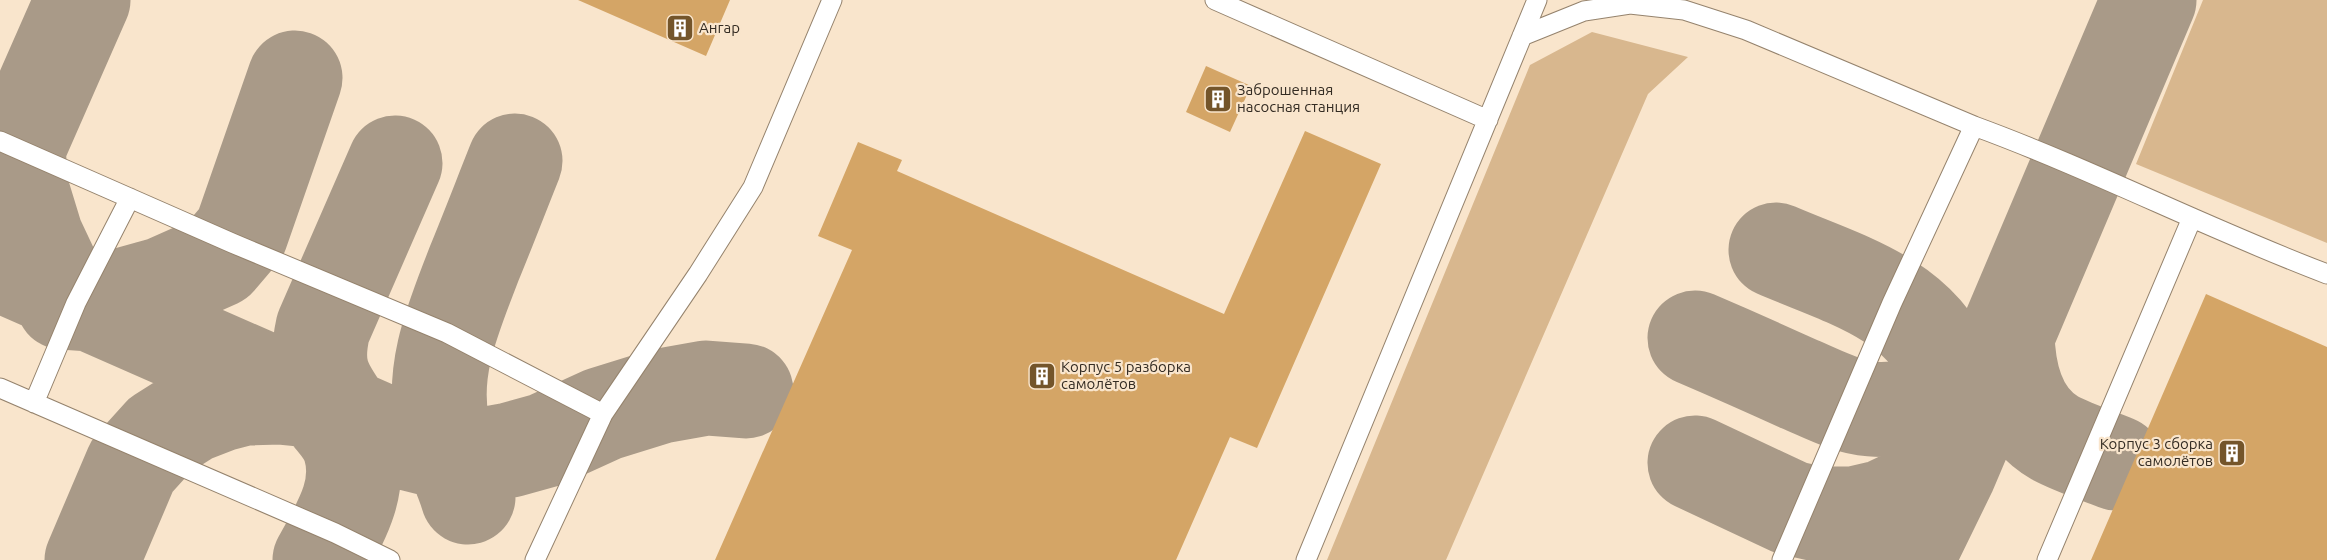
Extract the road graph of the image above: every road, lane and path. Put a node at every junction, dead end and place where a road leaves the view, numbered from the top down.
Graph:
1 (832, 0) edge
2 (1215, 0) edge
3 (1537, 0) edge
4 (1522, 36) junction
5 (1488, 120) junction
6 (1974, 126) junction
7 (0, 141) edge
8 (130, 198) junction
9 (2192, 218) junction
10 (2327, 274) edge
11 (0, 388) edge
12 (34, 403) junction
13 (602, 414) junction
14 (390, 560) edge
15 (535, 560) edge
16 (1306, 560) edge
17 (1782, 560) edge
18 (2047, 560) edge

1 - 13 lane
2 - 5 lane
3 - 4 lane
4 - 5 lane
4 - 6 lane
5 - 16 lane
6 - 9 lane
6 - 17 lane
7 - 8 lane
8 - 12 lane
8 - 13 lane
9 - 10 lane
9 - 18 lane
11 - 12 lane
12 - 14 lane
13 - 15 lane

